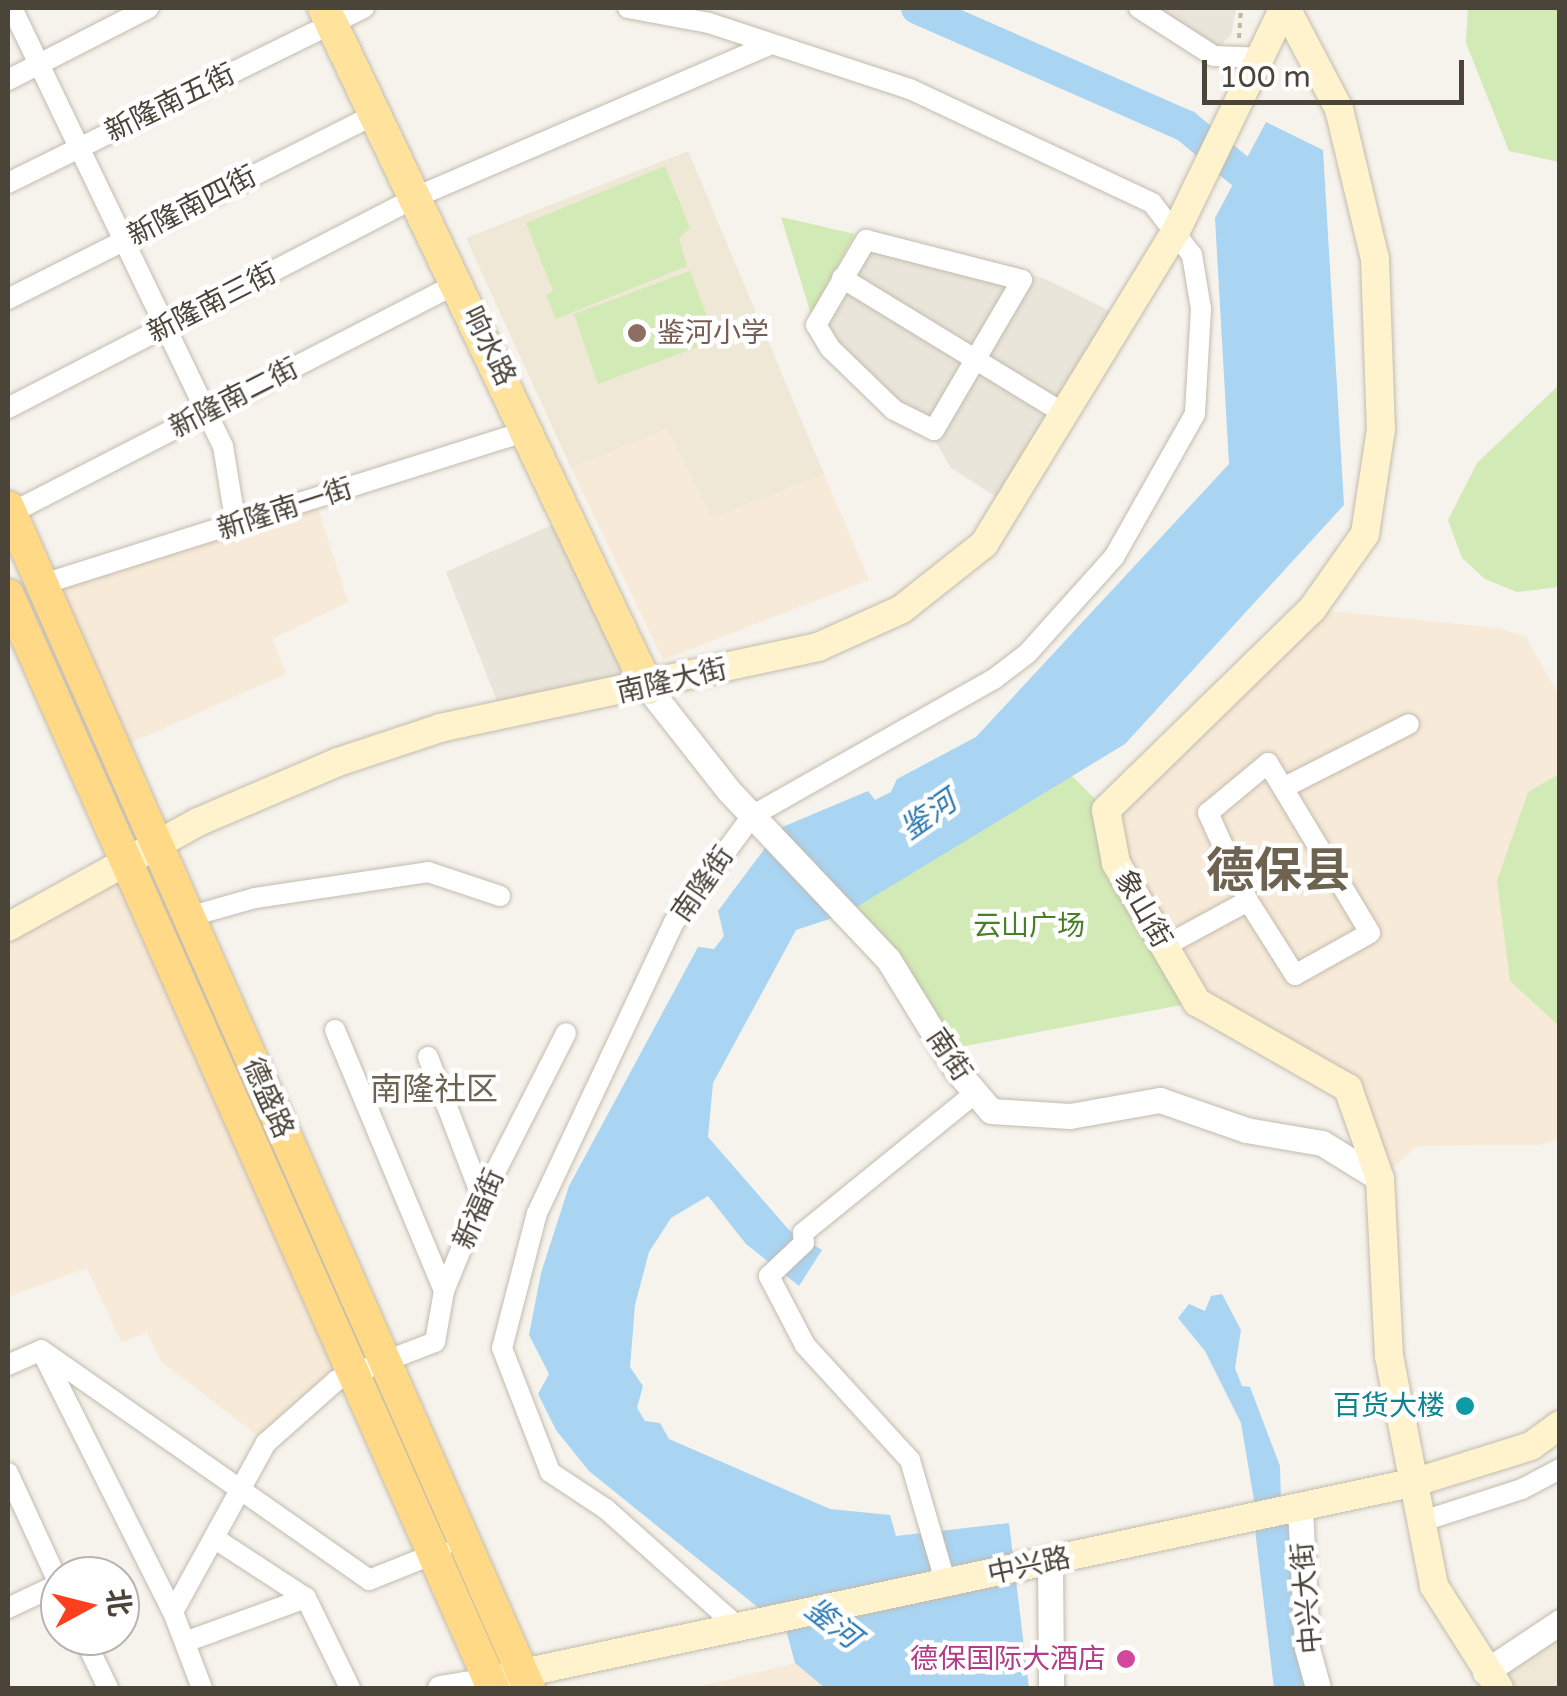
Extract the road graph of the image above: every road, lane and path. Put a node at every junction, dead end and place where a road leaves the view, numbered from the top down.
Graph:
1 (12, 8) edge
2 (149, 8) edge
3 (364, 8) edge
4 (628, 8) edge
5 (1139, 8) edge
6 (1290, 11) edge
7 (328, 15) edge
8 (767, 46) junction
9 (39, 64) junction
10 (1259, 75) junction
11 (8, 80) edge
12 (376, 114) junction
13 (79, 147) junction
14 (8, 183) edge
15 (416, 197) junction
16 (1178, 234) junction
17 (124, 240) junction
18 (842, 278) junction
19 (458, 282) junction
20 (8, 299) edge
21 (166, 327) junction
22 (975, 360) junction
23 (8, 408) edge
24 (207, 412) junction
25 (1065, 414) junction
26 (530, 430) junction
27 (9, 510) edge
28 (236, 524) junction
29 (40, 585) junction
30 (8, 595) edge
31 (648, 688) junction
32 (1409, 724) dead end
33 (1283, 788) junction
34 (752, 816) junction
35 (158, 846) junction
36 (128, 861) junction
37 (500, 896) dead end
38 (1248, 901) junction
39 (188, 917) junction
40 (8, 927) edge
41 (1165, 946) junction
42 (335, 1030) dead end
43 (566, 1033) dead end
44 (428, 1057) dead end
45 (975, 1092) junction
46 (1380, 1179) junction
47 (482, 1198) junction
48 (444, 1292) junction
49 (41, 1350) junction
50 (8, 1365) edge
51 (368, 1366) junction
52 (1560, 1425) edge
53 (1560, 1469) edge
54 (8, 1474) edge
55 (1416, 1482) junction
56 (242, 1487) junction
57 (1300, 1508) junction
58 (1423, 1521) junction
59 (214, 1538) junction
60 (465, 1542) junction
61 (434, 1554) junction
62 (46, 1556) edge
63 (1038, 1564) junction
64 (946, 1584) junction
65 (40, 1594) edge
66 (306, 1598) junction
67 (8, 1608) edge
68 (174, 1612) junction
69 (1560, 1622) edge
70 (740, 1628) junction
71 (185, 1642) junction
72 (93, 1656) edge
73 (1492, 1680) edge
74 (526, 1681) edge
75 (491, 1684) edge
76 (108, 1688) edge
77 (202, 1688) edge
78 (350, 1688) edge
79 (440, 1688) edge
80 (1052, 1688) edge
81 (1318, 1688) edge

1 - 9 street
2 - 9 street
3 - 7 street, 新隆南五街
4 - 8 street
5 - 10 street
6 - 10 main road, 南隆大街
6 - 41 main road, 象山街
7 - 12 main road, 响水路
7 - 13 street, 新隆南五街
8 - 15 street, 新隆南三街
8 - 16 street
9 - 11 street
9 - 13 street
10 - 16 main road, 南隆大街
12 - 15 main road, 响水路
12 - 17 street, 新隆南四街
13 - 14 street, 新隆南五街
13 - 17 street
15 - 19 main road, 响水路
15 - 21 street, 新隆南三街
16 - 25 main road, 南隆大街
16 - 34 street, 南隆街
17 - 20 street, 新隆南四街
17 - 21 street
18 - 22 street
18 - 22 street
18 - 22 street
19 - 24 street, 新隆南二街
19 - 26 main road, 响水路
21 - 23 street, 新隆南三街
21 - 24 street
22 - 25 street
24 - 27 street, 新隆南二街
24 - 28 street
25 - 31 main road, 南隆大街
26 - 28 street, 新隆南一街
26 - 31 main road, 响水路
27 - 29 highway, 德盛路
28 - 29 street, 新隆南一街
29 - 35 highway, 德盛路
30 - 36 highway
31 - 34 street, 南街
31 - 35 main road, 南隆大街
32 - 33 street
33 - 38 street
33 - 38 street
34 - 45 street, 南街
34 - 70 street, 南隆街
35 - 36 main road, 南隆大街
35 - 39 highway, 德盛路
36 - 40 main road, 南隆大街
36 - 51 highway
37 - 39 street
38 - 41 street
39 - 51 highway, 德盛路
41 - 46 main road, 象山街
42 - 48 street
43 - 47 street, 新福街
44 - 47 street
45 - 46 street, 南街
45 - 64 street
46 - 55 main road, 象山街
47 - 48 street, 新福街
48 - 51 street, 新福街
49 - 50 street
49 - 56 street
49 - 68 street
51 - 56 street
51 - 60 highway, 德盛路
51 - 61 highway
52 - 55 main road, 中兴路
53 - 58 street
54 - 62 street
55 - 57 main road, 中兴路
55 - 58 main road, 象山街
56 - 59 street
56 - 61 street
57 - 63 main road, 中兴路
57 - 81 street, 中兴大街
58 - 73 main road, 象山街
59 - 66 street
59 - 68 street
60 - 61 street
60 - 74 highway, 德盛路
61 - 75 highway
63 - 64 main road, 中兴路
63 - 80 street
64 - 70 main road, 中兴路
65 - 67 street
66 - 71 street
66 - 78 street
68 - 71 street
69 - 73 street
70 - 74 main road, 中兴路
71 - 77 street
72 - 76 street
74 - 75 main road, 中兴路
75 - 79 street

